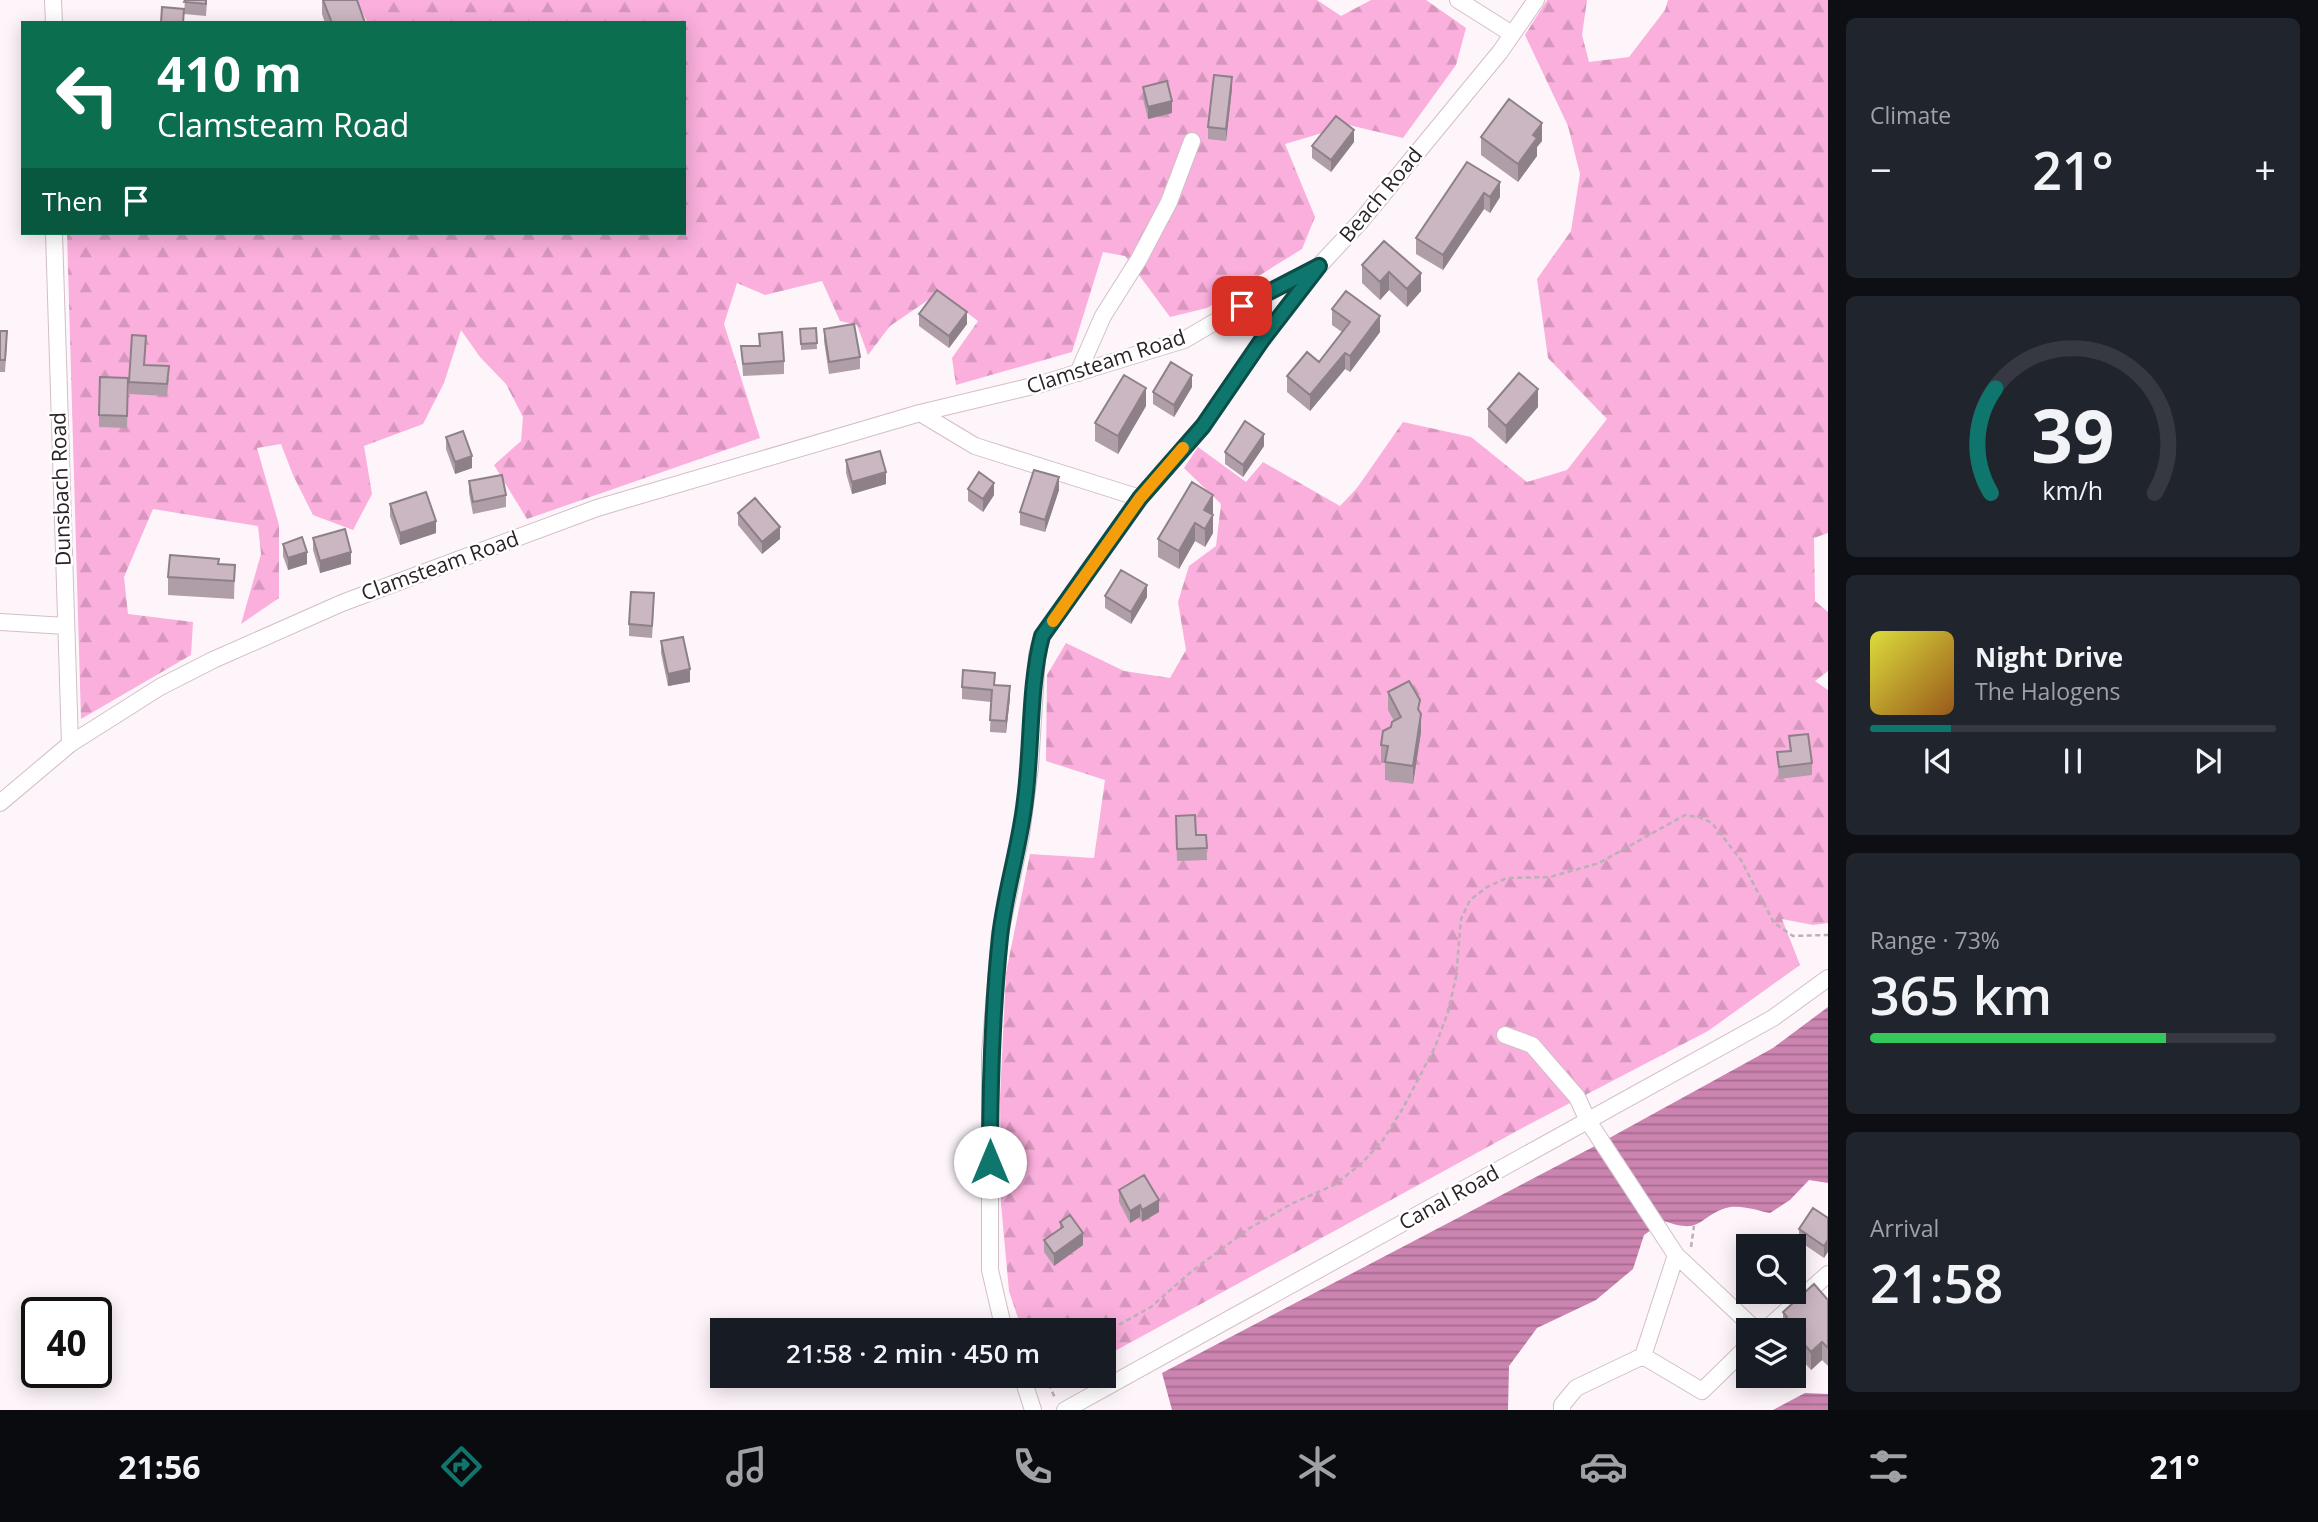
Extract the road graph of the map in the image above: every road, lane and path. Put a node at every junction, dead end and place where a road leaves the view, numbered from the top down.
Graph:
1 (53, 0) edge
2 (1458, 0) edge
3 (1536, 0) edge
4 (54, 21) edge
5 (1512, 34) junction
6 (1192, 141) dead end
7 (54, 235) edge
8 (1319, 266) junction
9 (1078, 373) junction
10 (920, 413) junction
11 (1140, 498) junction
12 (0, 622) edge
13 (66, 626) junction
14 (70, 744) junction
15 (0, 803) edge
16 (1828, 935) edge
17 (1828, 978) edge
18 (1505, 1035) dead end
19 (1588, 1121) junction
20 (1676, 1255) junction
21 (1828, 1274) edge
22 (1001, 1318) edge
23 (1743, 1318) edge
24 (1778, 1318) edge
25 (1116, 1326) edge
26 (1643, 1356) junction
27 (1736, 1358) edge
28 (1026, 1388) edge
29 (1051, 1388) edge
30 (1061, 1406) edge
31 (1033, 1410) edge
32 (1562, 1410) edge

1 - 4 street
2 - 5 street
3 - 5 street, Beach Road
5 - 8 street, Beach Road
6 - 9 street
7 - 13 street, Dunsbach Road
8 - 9 street, Clamsteam Road
8 - 11 street, Beach Road
9 - 10 street, Clamsteam Road
10 - 11 street
10 - 14 street, Clamsteam Road
11 - 22 street, Beach Road
12 - 13 street
13 - 14 street, Dunsbach Road
14 - 15 street, Clamsteam Road
16 - 25 path
17 - 19 street, Canal Road
18 - 19 street
19 - 20 street
19 - 30 street, Canal Road
20 - 23 street
20 - 26 street
21 - 24 street
26 - 27 street
26 - 32 street
28 - 31 street
29 - 30 path

